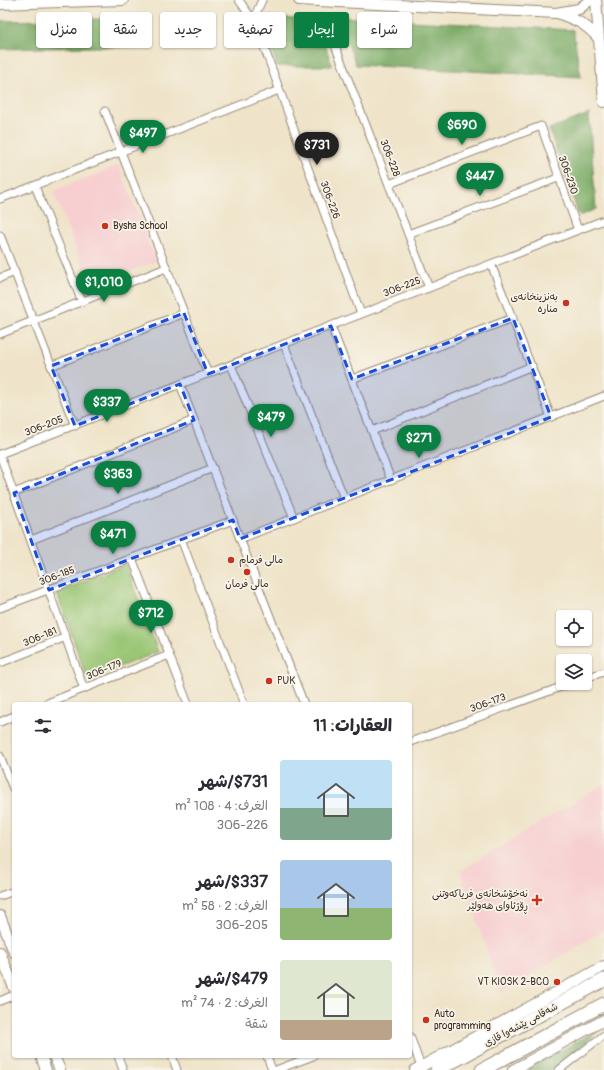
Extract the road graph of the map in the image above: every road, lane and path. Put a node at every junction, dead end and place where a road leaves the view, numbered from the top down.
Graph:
1 (123, 0) edge
2 (239, 0) edge
3 (262, 0) edge
4 (299, 0) edge
5 (590, 0) edge
6 (596, 0) edge
7 (0, 4) edge
8 (247, 12) edge
9 (257, 12) edge
10 (556, 13) junction
11 (599, 39) junction
12 (264, 48) edge
13 (336, 48) edge
14 (603, 78) edge
15 (279, 90) junction
16 (604, 102) edge
17 (105, 110) dead end
18 (121, 152) junction
19 (558, 178) junction
20 (389, 184) junction
21 (35, 186) junction
22 (0, 199) edge
23 (604, 220) edge
24 (578, 230) junction
25 (408, 234) junction
26 (0, 235) edge
27 (491, 264) junction
28 (166, 268) junction
29 (15, 272) junction
30 (0, 278) edge
31 (429, 288) junction
32 (82, 302) junction
33 (184, 313) junction
34 (361, 314) junction
35 (513, 318) junction
36 (34, 321) junction
37 (331, 326) junction
38 (0, 334) edge
39 (284, 344) junction
40 (231, 365) junction
41 (51, 366) junction
42 (532, 366) junction
43 (208, 374) junction
44 (352, 379) junction
45 (180, 384) junction
46 (604, 396) edge
47 (551, 417) junction
48 (194, 420) junction
49 (74, 426) junction
50 (372, 431) junction
51 (0, 455) edge
52 (213, 468) junction
53 (391, 480) junction
54 (14, 493) junction
55 (344, 498) junction
56 (294, 518) junction
57 (233, 520) junction
58 (240, 539) junction
59 (31, 540) junction
60 (181, 540) junction
61 (132, 558) junction
62 (49, 590) junction
63 (0, 607) edge
64 (66, 637) junction
65 (169, 655) junction
66 (0, 663) edge
67 (604, 672) edge
68 (592, 676) edge
69 (84, 689) junction
70 (556, 689) edge
71 (50, 702) edge
72 (187, 702) edge
73 (243, 702) edge
74 (303, 702) edge
75 (12, 717) edge
76 (0, 722) edge
77 (412, 741) edge
78 (0, 756) edge
79 (11, 775) edge
80 (12, 892) edge
81 (0, 896) edge
82 (0, 916) edge
83 (12, 947) edge
84 (0, 952) edge
85 (604, 966) edge
86 (604, 980) edge
87 (12, 983) edge
88 (12, 996) edge
89 (0, 1000) edge
90 (604, 1004) edge
91 (604, 1020) edge
92 (604, 1035) edge
93 (412, 1043) edge
94 (42, 1058) edge
95 (55, 1058) edge
96 (119, 1058) edge
97 (173, 1058) edge
98 (268, 1058) edge
99 (308, 1058) edge
100 (419, 1069) edge
101 (485, 1069) edge
102 (46, 1070) edge
103 (60, 1070) edge
104 (124, 1070) edge
105 (177, 1070) edge
106 (272, 1070) edge
107 (276, 1070) edge
108 (437, 1070) edge
109 (513, 1070) edge
110 (559, 1070) edge

1 - 7 street
2 - 8 street, 306-226
3 - 9 street, 306-226
4 - 10 street
5 - 10 street
6 - 11 street
10 - 11 street
11 - 14 street
12 - 15 street, 306-226
13 - 20 street, 306-228
14 - 16 street
15 - 18 street
15 - 34 street, 306-226
17 - 18 street
18 - 21 street
18 - 28 street
19 - 20 street, 306-230
19 - 24 street, 306-230
19 - 25 street
20 - 25 street, 306-228
21 - 22 street
21 - 32 street
23 - 24 street, 306-225
24 - 27 street, 306-225
25 - 31 street, 306-228
26 - 29 street
27 - 31 street, 306-225
27 - 35 street
28 - 32 street
28 - 33 street
29 - 30 street
29 - 36 street
31 - 34 street, 306-225
32 - 36 street
33 - 41 street
33 - 43 street
34 - 37 street, 306-225
35 - 42 street
35 - 44 street
36 - 38 street
36 - 41 street
37 - 39 street, 306-225
37 - 44 street
39 - 40 street, 306-225
39 - 55 street
40 - 43 street, 306-225
40 - 56 street
41 - 49 street
42 - 47 street
42 - 50 street
43 - 45 street, 306-205
44 - 50 street
45 - 48 street
45 - 49 street, 306-205
46 - 47 street
47 - 53 street
48 - 52 street
48 - 54 street
49 - 51 street, 306-205
50 - 53 street
51 - 54 street
52 - 57 street
52 - 59 street
53 - 55 street
54 - 59 street
55 - 56 street
56 - 58 street
57 - 58 street
57 - 60 street, 306-185
58 - 74 street
59 - 62 street
60 - 61 street, 306-185
60 - 73 street
61 - 62 street, 306-185
61 - 65 street
62 - 63 street, 306-185
62 - 64 street
64 - 66 street, 306-181
64 - 69 street
65 - 69 street, 306-179
65 - 72 street
67 - 68 street
69 - 71 street, 306-179
70 - 77 street, 306-173
75 - 76 street
78 - 79 street
80 - 81 street
82 - 83 street
84 - 87 street
85 - 100 street
86 - 108 highway, شەقامی پێشەوا قازی
88 - 89 street
90 - 101 highway, شەقامی پێشەوا قازی
91 - 109 street
92 - 110 street
93 - 100 street
94 - 102 street
95 - 103 street
96 - 104 street
97 - 105 street
98 - 106 street
99 - 107 street

